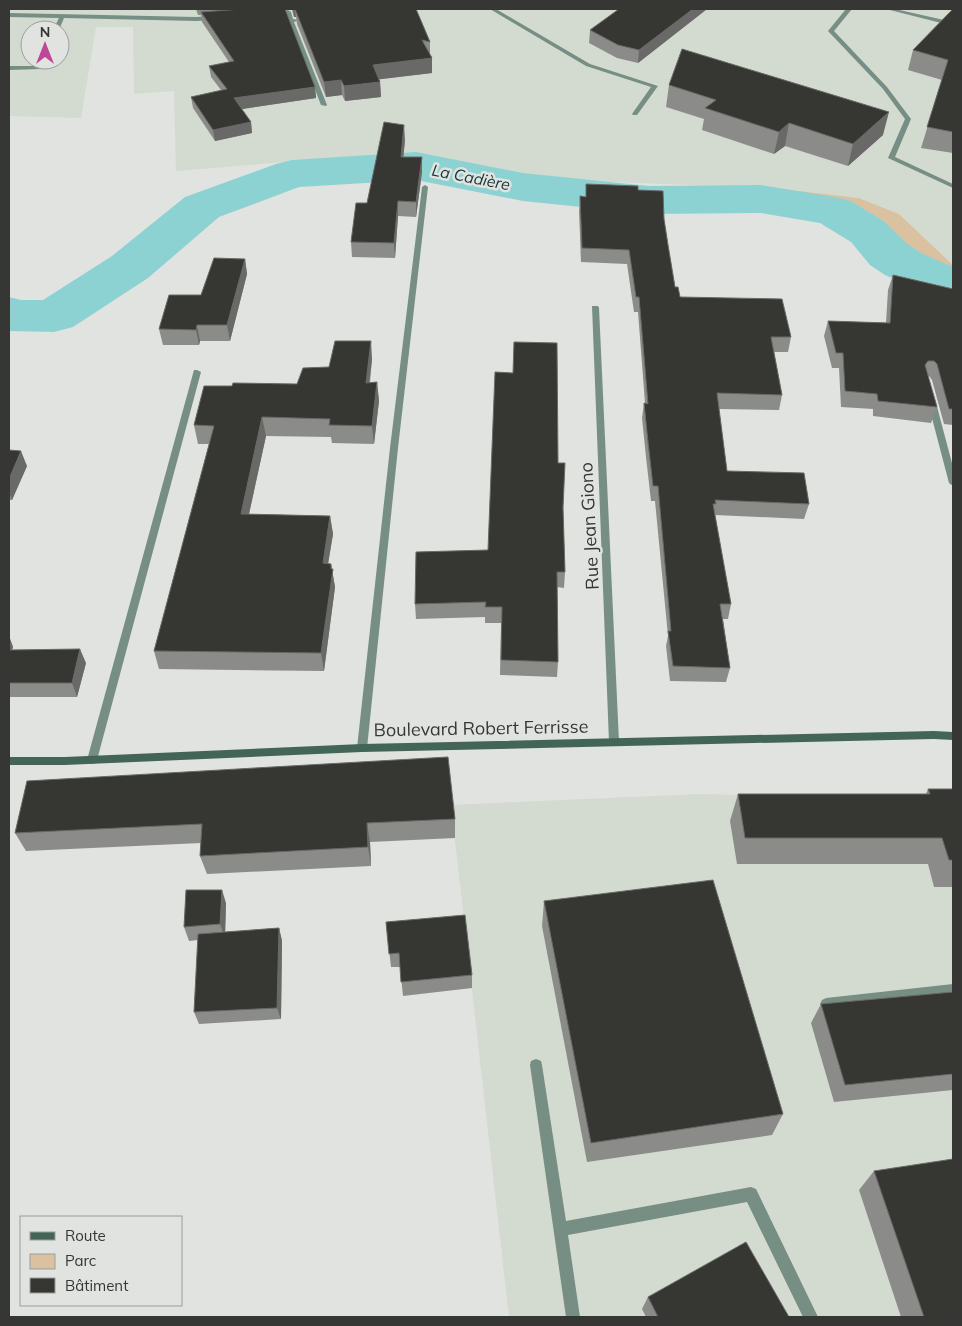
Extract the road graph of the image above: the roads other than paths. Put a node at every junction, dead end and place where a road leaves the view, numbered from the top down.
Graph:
1 (493, 9) edge
2 (849, 9) edge
3 (889, 9) edge
4 (269, 13) edge
5 (9, 15) edge
6 (224, 17) edge
7 (62, 18) joint
8 (301, 20) edge
9 (291, 21) junction
10 (953, 24) edge
11 (324, 105) dead end
12 (636, 114) dead end
13 (953, 186) edge
14 (425, 187) dead end
15 (595, 308) dead end
16 (196, 372) dead end
17 (929, 390) edge
18 (953, 483) edge
19 (953, 736) edge
20 (614, 742) junction
21 (362, 748) junction
22 (92, 760) junction
23 (9, 761) edge
24 (953, 990) edge
25 (826, 1004) edge
26 (536, 1065) dead end
27 (560, 1229) junction
28 (573, 1317) edge
29 (811, 1317) edge

1 - 12 street
2 - 13 street
3 - 10 street
4 - 9 street
5 - 7 street
6 - 7 street
8 - 9 street
9 - 11 street
14 - 21 street
15 - 20 street, Rue Jean Giono
16 - 22 street
17 - 18 street
19 - 20 main road, Boulevard Robert Ferrisse
20 - 21 main road, Boulevard Robert Ferrisse
21 - 22 main road, Boulevard Robert Ferrisse
22 - 23 main road, Boulevard Robert Ferrisse
24 - 25 street
26 - 27 street
27 - 28 street
27 - 29 street

